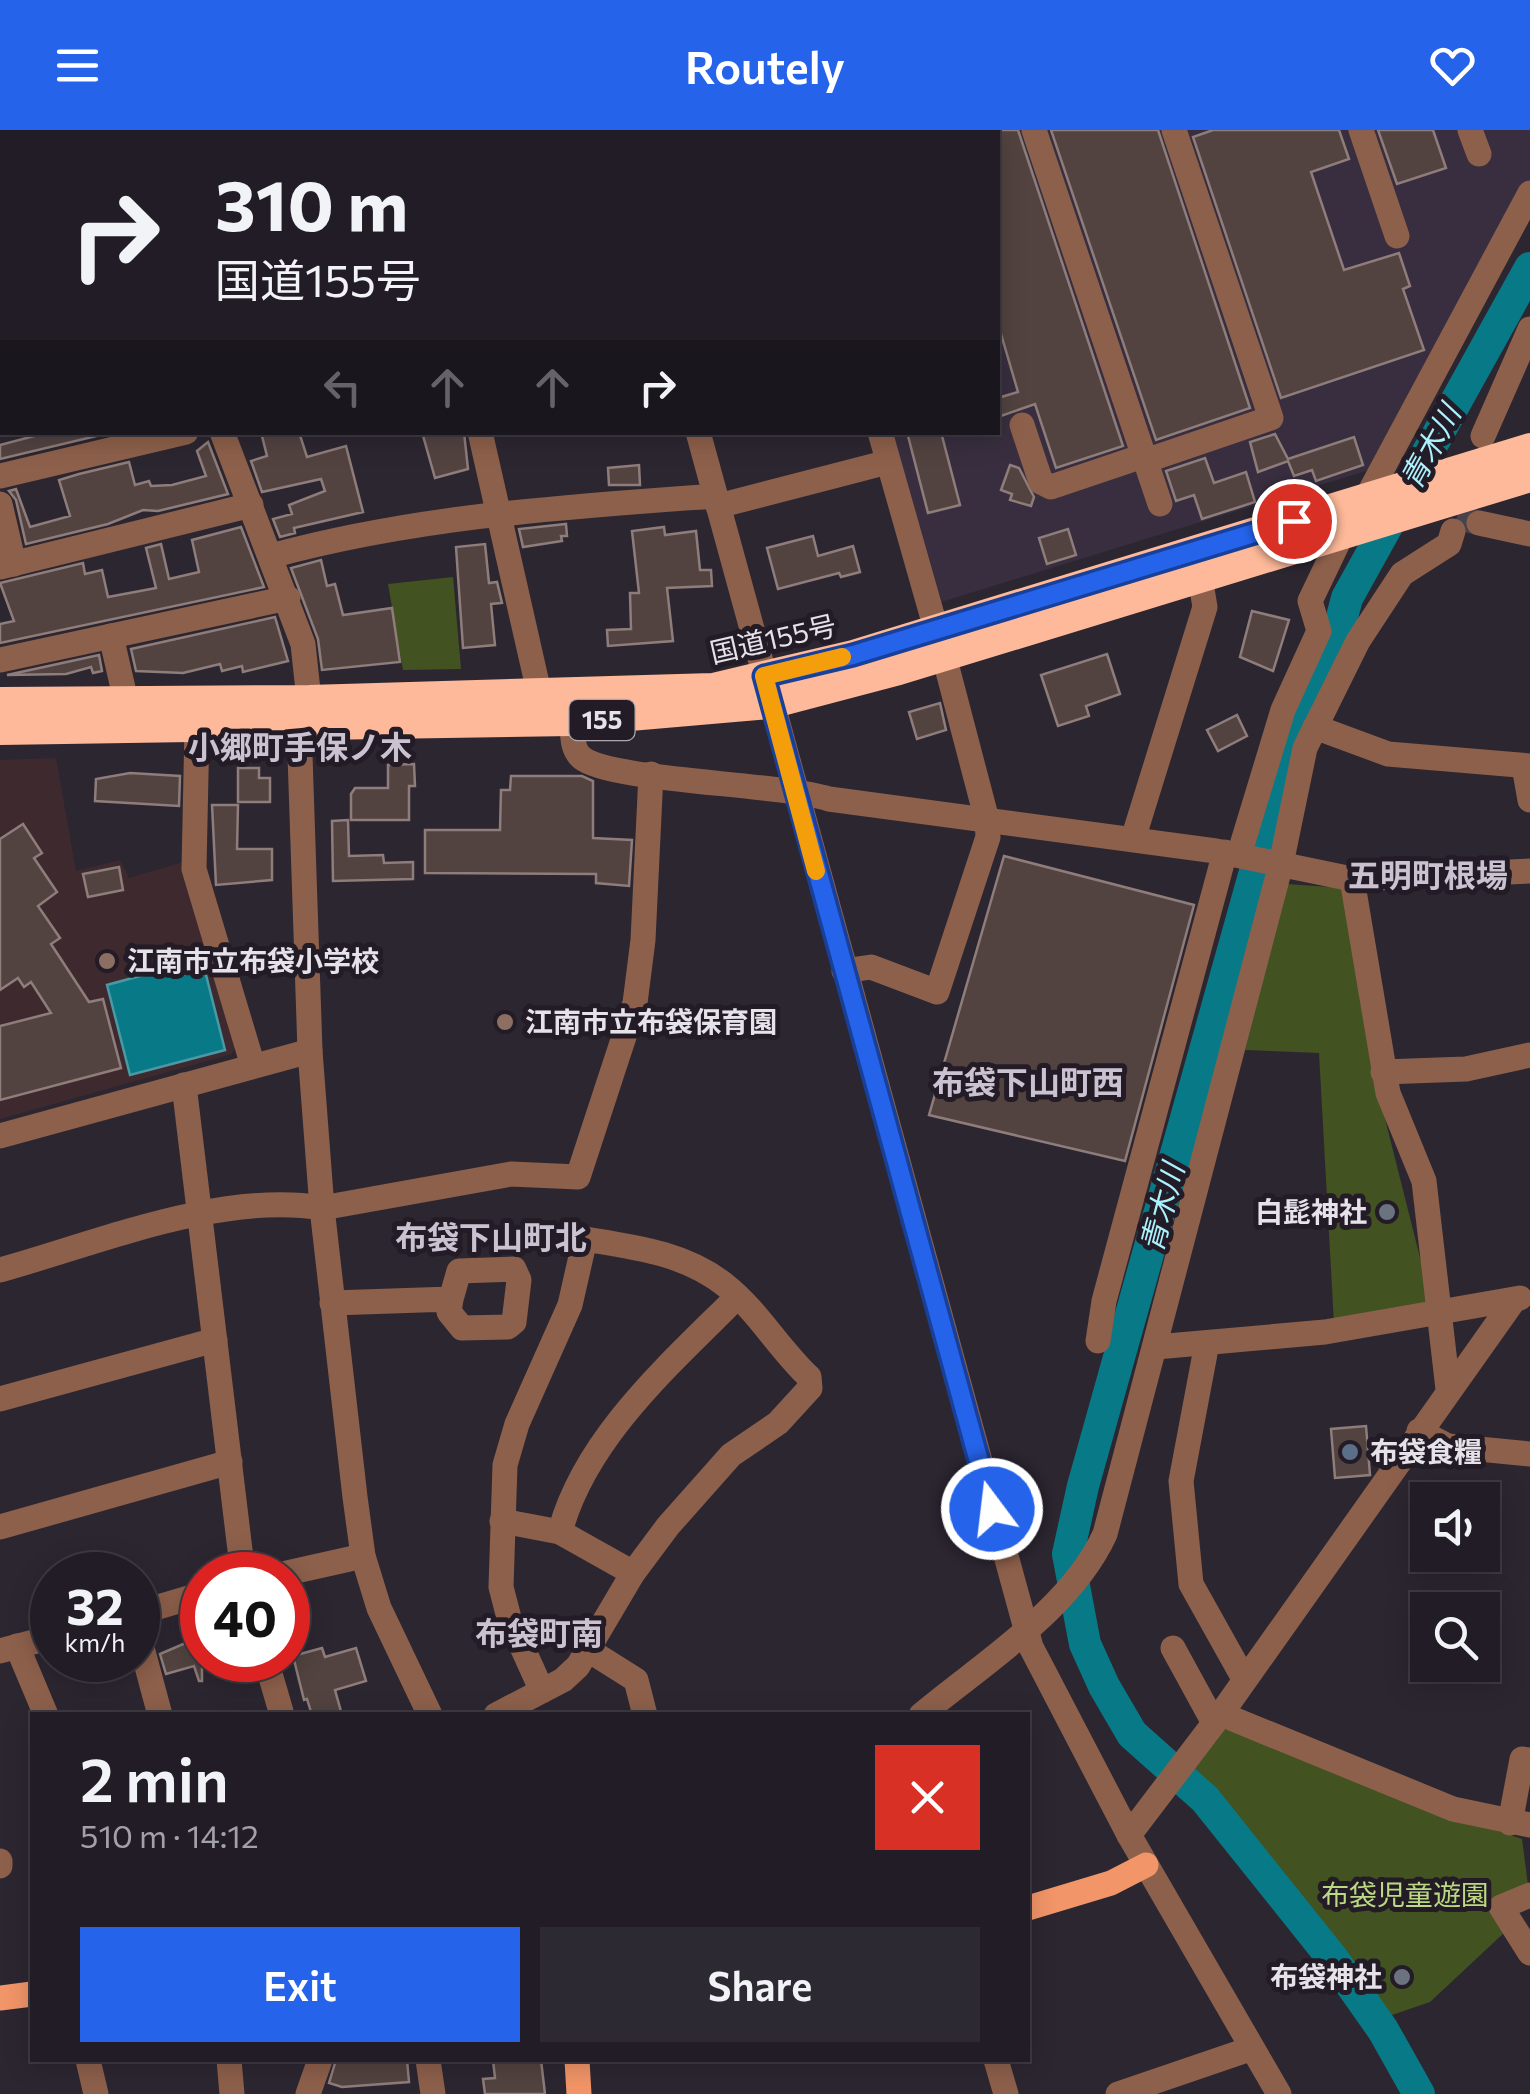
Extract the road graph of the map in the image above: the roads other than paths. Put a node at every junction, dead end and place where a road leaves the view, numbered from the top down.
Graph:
1 (1034, 130) edge
2 (1174, 130) edge
3 (1361, 130) edge
4 (1530, 193) edge
5 (1397, 236) dead end
6 (1530, 328) edge
7 (1022, 425) dead end
8 (173, 435) edge
9 (223, 435) edge
10 (481, 435) edge
11 (699, 435) edge
12 (881, 435) edge
13 (1483, 436) dead end
14 (1530, 448) edge
15 (1144, 458) junction
16 (888, 462) junction
17 (0, 476) edge
18 (1530, 477) edge
19 (1369, 498) junction
20 (716, 501) junction
21 (0, 504) edge
22 (1160, 504) dead end
23 (251, 505) junction
24 (502, 511) junction
25 (1479, 523) tunnel mouth
26 (1349, 531) junction
27 (1453, 531) dead end
28 (1530, 534) edge
29 (271, 556) junction
30 (7, 566) edge
31 (1200, 577) junction
32 (288, 598) junction
33 (111, 636) junction
34 (940, 643) junction
35 (0, 660) edge
36 (767, 690) junction
37 (539, 692) junction
38 (126, 701) junction
39 (0, 702) edge
40 (304, 713) junction
41 (572, 722) junction
42 (197, 727) junction
43 (1315, 727) junction
44 (0, 730) edge
45 (1527, 766) edge
46 (651, 774) junction
47 (794, 788) junction
48 (1530, 800) edge
49 (988, 820) junction
50 (1133, 839) junction
51 (1236, 855) junction
52 (1277, 863) junction
53 (1530, 871) edge
54 (1352, 879) junction
55 (844, 971) junction
56 (310, 1051) junction
57 (1530, 1055) edge
58 (253, 1066) junction
59 (1383, 1072) junction
60 (184, 1086) junction
61 (0, 1136) edge
62 (322, 1208) junction
63 (200, 1214) junction
64 (0, 1270) edge
65 (737, 1297) junction
66 (1522, 1298) edge
67 (451, 1299) dead end
68 (332, 1303) junction
69 (1442, 1314) junction
70 (215, 1340) junction
71 (1098, 1341) dead end
72 (1207, 1343) junction
73 (1156, 1346) junction
74 (1448, 1390) junction
75 (0, 1399) edge
76 (1419, 1432) junction
77 (1530, 1454) edge
78 (230, 1462) junction
79 (502, 1521) junction
80 (0, 1526) edge
81 (560, 1532) junction
82 (240, 1552) edge
83 (363, 1556) junction
84 (310, 1568) edge
85 (634, 1574) junction
86 (1025, 1628) junction
87 (1173, 1648) dead end
88 (9, 1649) edge
89 (590, 1651) junction
90 (1243, 1677) junction
91 (151, 1682) edge
92 (272, 1682) edge
93 (542, 1691) junction
94 (44, 1712) edge
95 (159, 1712) edge
96 (281, 1712) edge
97 (428, 1712) edge
98 (502, 1712) edge
99 (644, 1712) edge
100 (924, 1712) edge
101 (1217, 1719) junction
102 (1530, 1760) edge
103 (1520, 1824) edge
104 (1129, 1836) junction
105 (1146, 1865) junction
106 (1530, 1895) edge
107 (1030, 1907) edge
108 (1530, 1953) edge
109 (30, 1994) edge
110 (0, 1998) edge
111 (1250, 2049) junction
112 (88, 2062) edge
113 (229, 2062) edge
114 (319, 2062) edge
115 (428, 2062) edge
116 (577, 2062) edge
117 (997, 2062) edge
118 (96, 2094) edge
119 (232, 2094) edge
120 (308, 2094) edge
121 (432, 2094) edge
122 (579, 2094) edge
123 (1006, 2094) edge
124 (1118, 2094) edge
125 (1279, 2094) edge

1 - 15 street
2 - 15 street
3 - 5 street
4 - 19 street
6 - 13 street
7 - 15 street
8 - 17 street
9 - 23 street
10 - 24 street
11 - 20 street
12 - 16 street
14 - 19 highway, 国道155号 / 155
15 - 22 street
16 - 20 street
16 - 34 street
18 - 26 highway, 国道155号 / 155
19 - 34 highway, 国道155号 / 155
20 - 24 street
20 - 36 street
21 - 30 street
23 - 29 street
23 - 30 street
24 - 29 street
24 - 37 street
25 - 28 street
26 - 31 highway, 国道155号 / 155
26 - 51 street
27 - 43 street
29 - 32 street
31 - 34 highway, 国道155号 / 155
31 - 50 street
32 - 33 street
32 - 40 street
33 - 35 street
33 - 38 street
34 - 36 highway, 国道155号 / 155
34 - 49 street
36 - 37 highway, 国道155号 / 155
36 - 41 highway, 国道155号 / 155
36 - 47 street
37 - 40 highway, 国道155号 / 155
38 - 39 highway, 国道155号 / 155
38 - 40 highway, 国道155号 / 155
40 - 41 highway, 国道155号 / 155
40 - 42 highway, 国道155号 / 155
40 - 56 street
41 - 46 street
42 - 44 highway, 国道155号 / 155
42 - 58 street
43 - 45 street
43 - 52 street
45 - 48 street
46 - 47 street
46 - 62 street
47 - 49 street
47 - 55 street
49 - 50 street
49 - 55 street
50 - 51 street
51 - 52 street
51 - 71 street
52 - 54 street
52 - 73 street
53 - 54 street
54 - 59 street
55 - 86 street
56 - 58 street
56 - 62 street
57 - 59 street
58 - 60 street
59 - 69 street
60 - 61 street
60 - 63 street
62 - 63 street
62 - 68 street
63 - 64 street
63 - 70 street
65 - 79 street
65 - 81 street
65 - 85 street
66 - 69 street
66 - 74 street
67 - 68 street
68 - 83 street
69 - 72 street
69 - 74 street
70 - 75 street
70 - 78 street
72 - 73 street
72 - 90 street
73 - 86 street
74 - 76 street
76 - 77 street
76 - 90 street
78 - 80 street
78 - 82 street
79 - 81 street
79 - 93 street
81 - 85 street
83 - 84 street
83 - 97 street
85 - 89 street
86 - 100 street
86 - 104 street
87 - 101 street
88 - 94 street
89 - 93 street
89 - 99 street
90 - 101 street
91 - 95 street
92 - 96 street
93 - 98 street
101 - 103 street
101 - 104 street
102 - 103 street
104 - 105 street
105 - 107 main road
105 - 111 street
106 - 108 street
109 - 110 main road
111 - 124 street
111 - 125 street
112 - 118 street
113 - 119 street
114 - 120 street
115 - 121 street
116 - 122 main road
117 - 123 street

